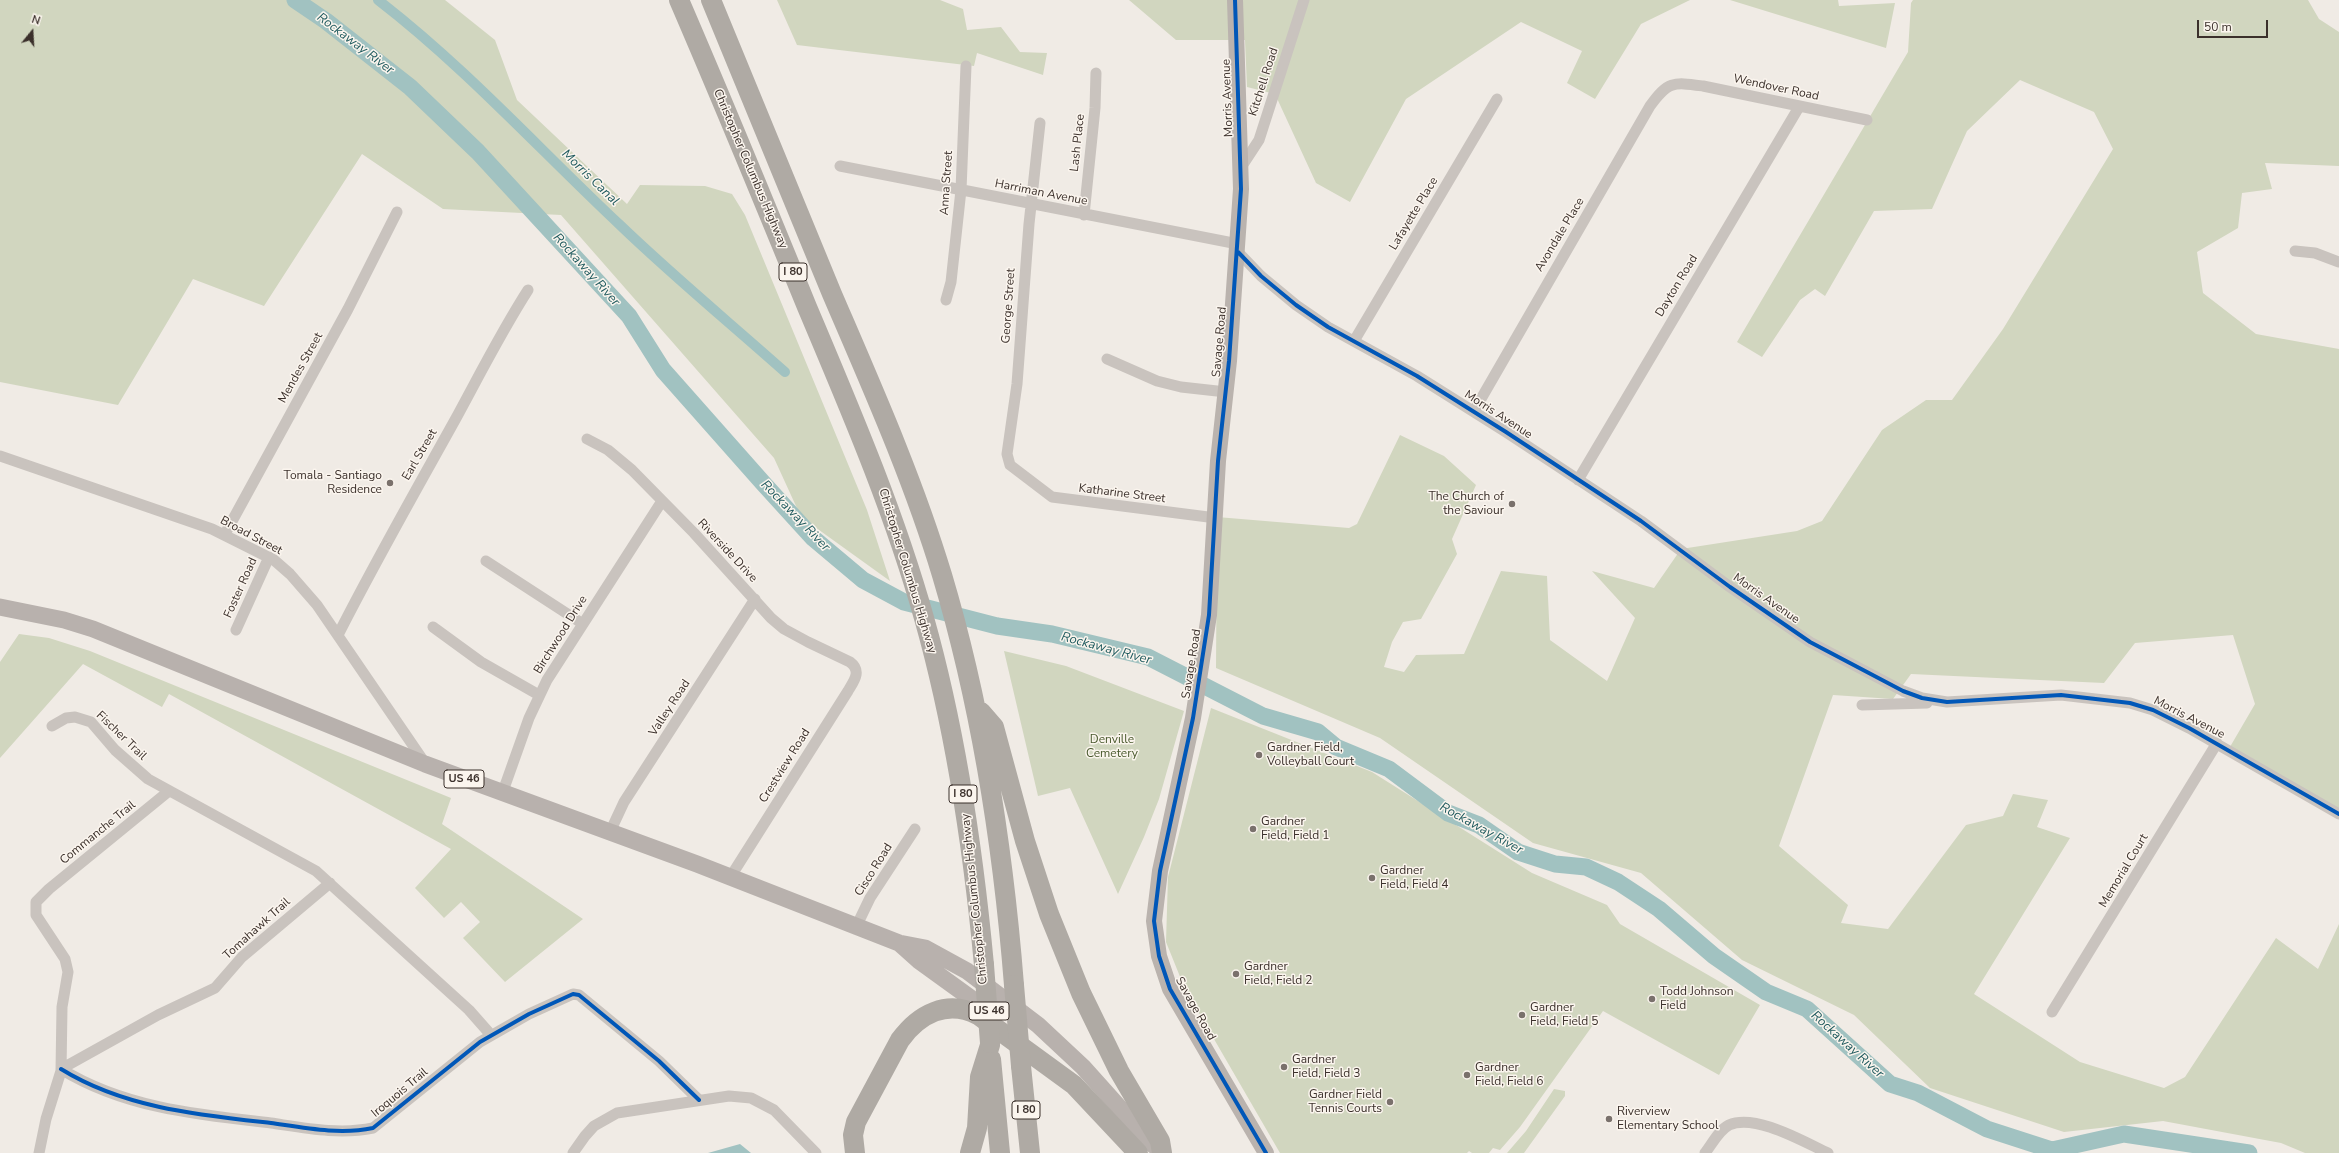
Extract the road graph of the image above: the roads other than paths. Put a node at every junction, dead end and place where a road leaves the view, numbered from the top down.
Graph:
1 (679, 0) edge
2 (711, 0) edge
3 (1235, 0) edge
4 (1304, 0) edge
5 (966, 66) dead end
6 (1096, 73) dead end
7 (1680, 83) joint
8 (1497, 99) dead end
9 (1799, 107) junction
10 (1867, 120) dead end
11 (1040, 123) dead end
12 (840, 166) dead end
13 (1240, 168) junction
14 (961, 190) junction
15 (1241, 195) joint
16 (1032, 204) junction
17 (397, 212) dead end
18 (1084, 215) junction
19 (1238, 248) junction
20 (2295, 251) dead end
21 (2339, 262) edge
22 (528, 290) dead end
23 (946, 300) dead end
24 (1354, 341) junction
25 (1107, 359) dead end
26 (1226, 392) junction
27 (1474, 411) junction
28 (587, 439) dead end
29 (0, 456) edge
30 (1578, 480) junction
31 (1029, 481) joint
32 (662, 501) junction
33 (1216, 518) junction
34 (225, 534) junction
35 (269, 557) junction
36 (486, 561) dead end
37 (755, 599) junction
38 (0, 607) edge
39 (583, 624) junction
40 (433, 627) dead end
41 (236, 630) dead end
42 (338, 636) junction
43 (856, 668) joint
44 (539, 695) junction
45 (1948, 702) junction
46 (1862, 705) dead end
47 (976, 706) junction
48 (52, 726) dead end
49 (2217, 743) junction
50 (425, 764) junction
51 (169, 791) junction
52 (502, 794) junction
53 (2339, 814) edge
54 (915, 829) dead end
55 (610, 832) junction
56 (731, 876) junction
57 (330, 882) junction
58 (857, 925) junction
59 (899, 943) junction
60 (2052, 1012) dead end
61 (491, 1035) junction
62 (990, 1044) junction
63 (62, 1069) junction
64 (1074, 1085) junction
65 (699, 1100) junction
66 (1161, 1152) edge
67 (39, 1153) edge
68 (573, 1153) edge
69 (816, 1153) edge
70 (855, 1153) edge
71 (970, 1153) edge
72 (1000, 1153) edge
73 (1030, 1153) edge
74 (1138, 1153) edge
75 (1266, 1153) edge
76 (1705, 1153) edge
77 (1828, 1153) edge

1 - 62 highway, Christopher Columbus Highway / I 80, bridge
2 - 47 highway, I 80
3 - 13 street, Morris Avenue
4 - 13 street, Kitchell Road
5 - 14 street, Anna Street
6 - 18 street, Lash Place
7 - 9 street, Wendover Road
7 - 27 street, Avondale Place
8 - 24 street, Lafayette Place
9 - 10 street, Wendover Road
9 - 30 street, Dayton Road
11 - 16 street, George Street
12 - 14 street, Harriman Avenue
13 - 15 street, Morris Avenue
14 - 16 street, Harriman Avenue
14 - 23 street, Anna Street
15 - 19 street, Savage Road
16 - 18 street, Harriman Avenue
16 - 31 street, George Street
17 - 34 street, Mendes Street
18 - 19 street, Harriman Avenue
19 - 24 street, Morris Avenue
19 - 26 street, Savage Road
20 - 21 street
22 - 42 street, Earl Street
24 - 27 street, Morris Avenue
25 - 26 street
26 - 33 street, Savage Road
27 - 30 street, Morris Avenue
28 - 32 street, Riverside Drive
29 - 34 street, Broad Street
30 - 45 street, Morris Avenue
31 - 33 street, Katharine Street
32 - 37 street, Riverside Drive
32 - 39 street, Birchwood Drive
33 - 75 street, Savage Road
34 - 35 street, Broad Street
35 - 41 street, Foster Road
35 - 42 street, Broad Street
36 - 39 street
37 - 43 street, Riverside Drive
37 - 55 street, Valley Road
38 - 50 main road, US 46
39 - 44 street, Birchwood Drive
40 - 44 street
42 - 50 street, Broad Street
43 - 56 street, Crestview Road
44 - 52 street, Birchwood Drive
45 - 46 street
45 - 49 street, Morris Avenue
47 - 66 highway
47 - 73 highway, I 80, bridge
48 - 51 street, Fischer Trail
49 - 53 street, Morris Avenue
49 - 60 street, Memorial Court
50 - 52 main road, US 46
51 - 57 street
51 - 63 street, Commanche Trail
52 - 55 main road, US 46
54 - 58 street, Cisco Road
55 - 56 main road, US 46
56 - 58 main road, US 46
57 - 61 street
57 - 63 street, Tomahawk Trail
58 - 59 main road, US 46
59 - 64 main road, US 46
59 - 66 main road, US 46
61 - 63 street, Iroquois Trail
61 - 65 street, Iroquois Trail
62 - 71 highway
62 - 72 highway, Christopher Columbus Highway / I 80
63 - 67 street
64 - 70 highway
64 - 74 highway, US 46
65 - 68 street
65 - 69 street
76 - 77 street

